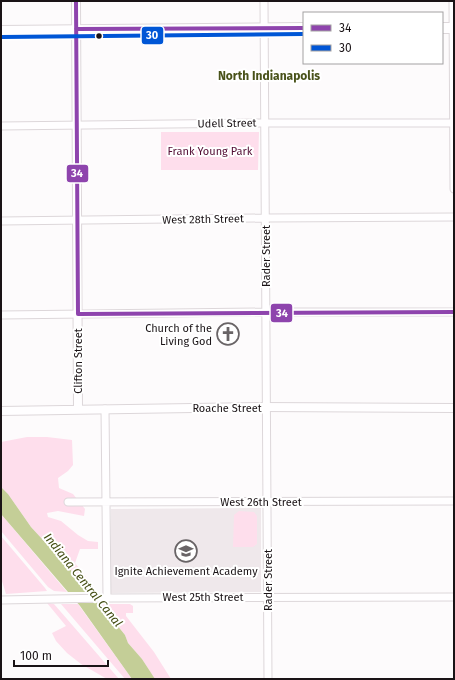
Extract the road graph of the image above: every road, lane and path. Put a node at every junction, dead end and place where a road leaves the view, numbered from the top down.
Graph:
1 (76, 1) edge
2 (264, 1) edge
3 (453, 1) edge
4 (264, 28) junction
5 (303, 28) edge
6 (443, 28) edge
7 (454, 28) edge
8 (76, 30) junction
9 (1, 31) edge
10 (454, 122) edge
11 (265, 123) junction
12 (77, 125) junction
13 (1, 126) edge
14 (454, 190) edge
15 (454, 217) edge
16 (266, 218) junction
17 (78, 220) junction
18 (1, 221) edge
19 (266, 312) junction
20 (454, 312) edge
21 (78, 314) junction
22 (1, 315) edge
23 (267, 407) junction
24 (454, 408) edge
25 (78, 409) junction
26 (105, 409) junction
27 (1, 410) edge
28 (454, 501) edge
29 (68, 502) dead end
30 (106, 502) junction
31 (267, 502) junction
32 (454, 596) edge
33 (268, 597) junction
34 (105, 598) junction
35 (1, 600) edge
36 (268, 679) edge

1 - 8 street, Clifton Street
2 - 4 street, Rader Street
3 - 7 street
4 - 5 main road
4 - 8 main road
4 - 11 street, Rader Street
6 - 7 main road
7 - 10 street
8 - 9 main road
8 - 12 street, Clifton Street
10 - 11 street, Udell Street
10 - 14 street
11 - 12 street, Udell Street
11 - 16 street, Rader Street
12 - 13 street, Udell Street
12 - 17 street, Clifton Street
15 - 16 street, West 28th Street
16 - 17 street, West 28th Street
16 - 19 street, Rader Street
17 - 18 street, West 28th Street
17 - 21 street, Clifton Street
19 - 20 street
19 - 21 street
19 - 23 street, Rader Street
21 - 22 street
21 - 25 street, Clifton Street
23 - 24 street, Roache Street
23 - 26 street, Roache Street
23 - 31 street, Rader Street
25 - 26 street, Roache Street
25 - 27 street, Roache Street
26 - 30 street
28 - 31 street, West 26th Street
29 - 30 street, West 26th Street
30 - 31 street, West 26th Street
30 - 34 street
31 - 33 street, Rader Street
32 - 33 street, West 25th Street
33 - 34 street, West 25th Street
33 - 36 street, Rader Street
34 - 35 street, West 25th Street

